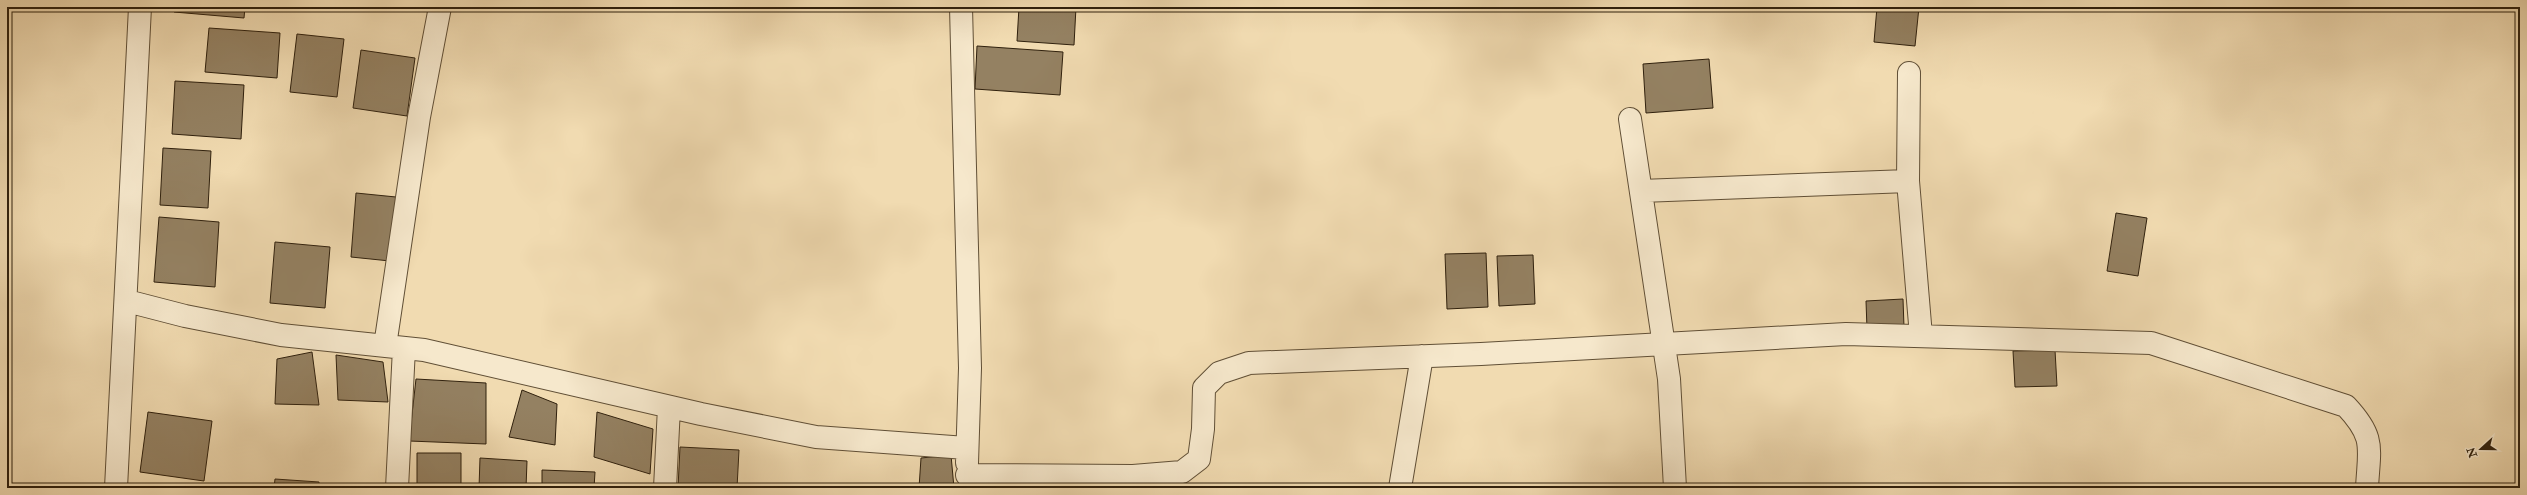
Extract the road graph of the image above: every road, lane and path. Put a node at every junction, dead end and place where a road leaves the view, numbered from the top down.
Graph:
1 (140, 7) edge
2 (440, 7) edge
3 (961, 7) edge
4 (1909, 73) dead end
5 (1630, 119) dead end
6 (1908, 181) junction
7 (1641, 191) junction
8 (127, 301) junction
9 (1921, 336) junction
10 (1664, 344) junction
11 (394, 347) junction
12 (1422, 356) junction
13 (669, 407) junction
14 (966, 448) junction
15 (967, 482) edge
16 (116, 488) edge
17 (397, 488) edge
18 (665, 488) edge
19 (1400, 488) edge
20 (1675, 488) edge
21 (2367, 488) edge

1 - 8 street
2 - 11 street
3 - 14 street
4 - 6 street
5 - 7 street
6 - 7 street
6 - 9 street
7 - 10 street
8 - 11 street
8 - 16 street
9 - 10 street
9 - 21 street
10 - 12 street
10 - 20 street
11 - 13 street
11 - 17 street
12 - 15 street
12 - 19 street
13 - 14 street
13 - 18 street
14 - 15 street

